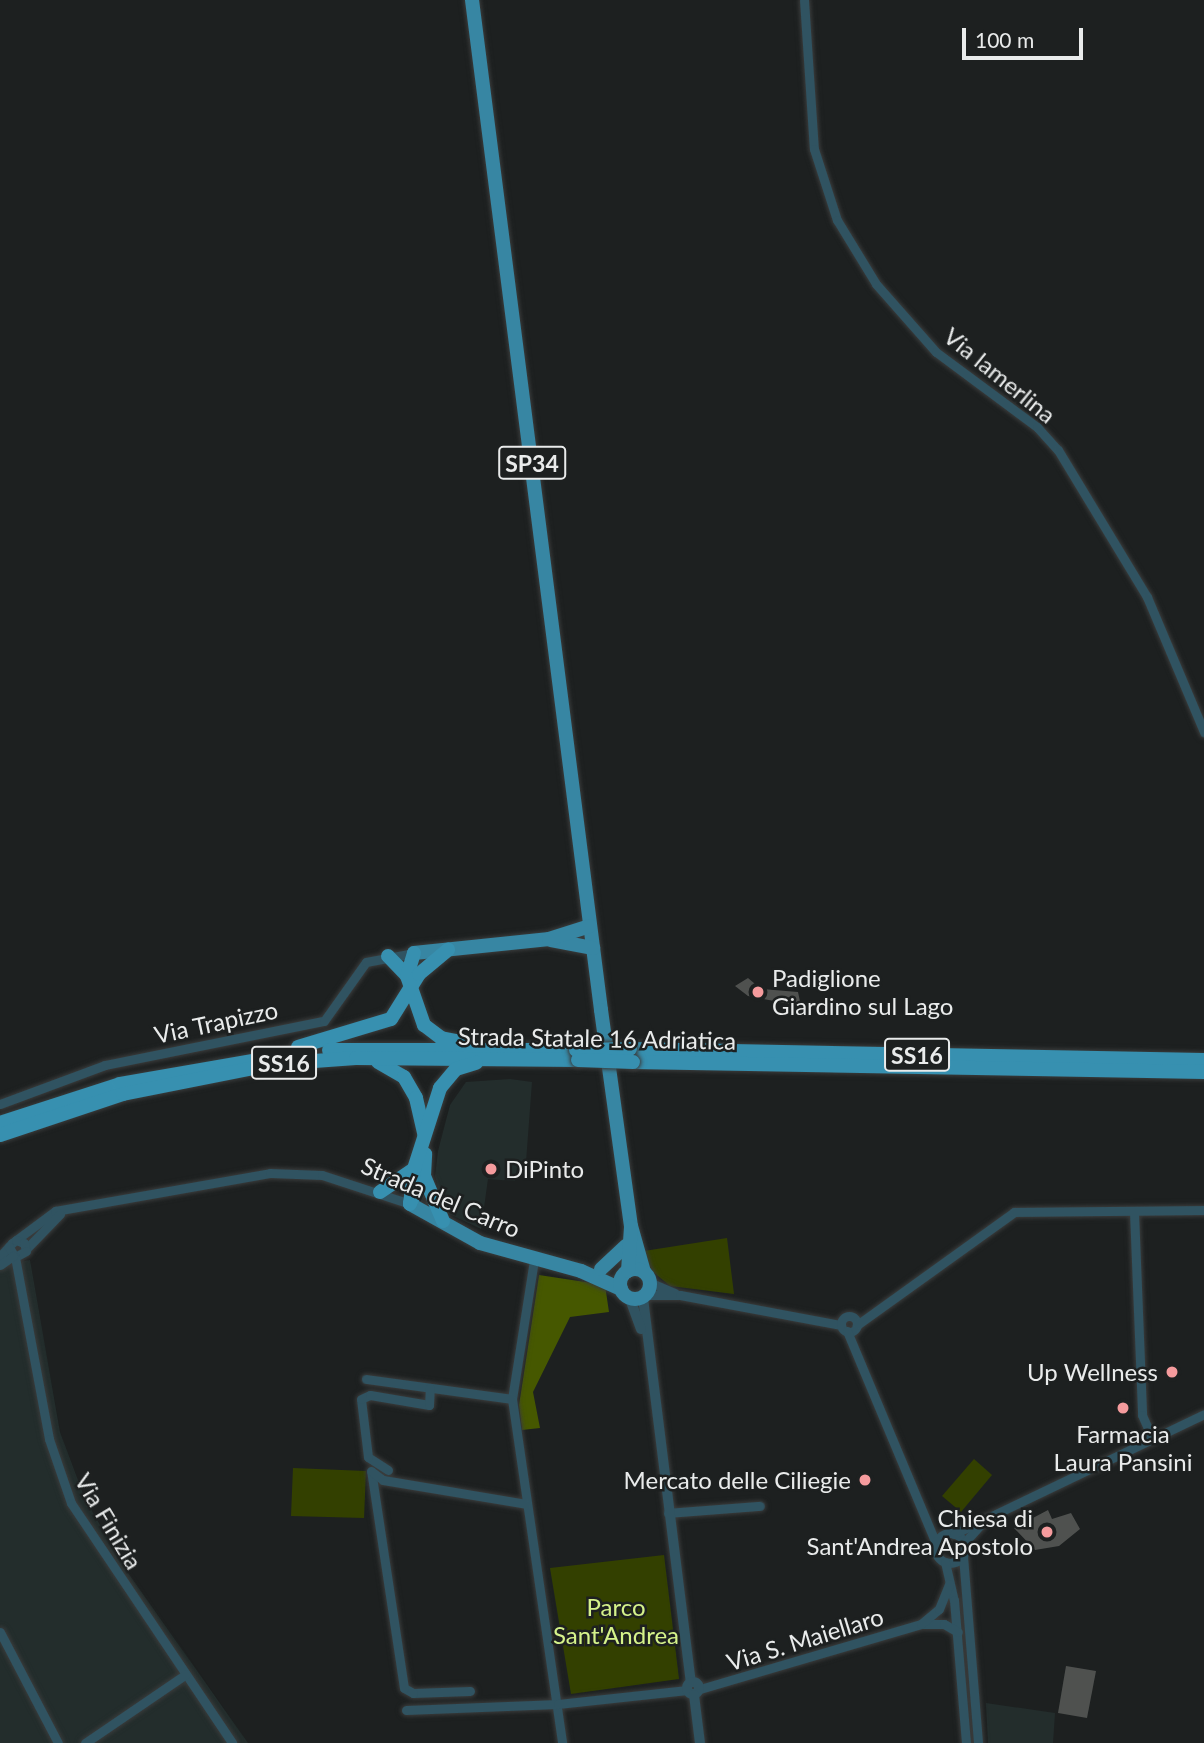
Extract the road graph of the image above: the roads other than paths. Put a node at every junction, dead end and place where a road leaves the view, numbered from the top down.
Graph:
1 (472, 0) edge
2 (804, 0) edge
3 (1204, 732) edge
4 (590, 926) junction
5 (549, 939) junction
6 (593, 948) junction
7 (448, 950) junction
8 (415, 953) junction
9 (388, 956) junction
10 (413, 979) junction
11 (272, 1054) junction
12 (514, 1054) junction
13 (632, 1056) junction
14 (356, 1058) junction
15 (1204, 1060) edge
16 (1204, 1072) edge
17 (0, 1104) edge
18 (0, 1123) edge
19 (0, 1135) edge
20 (425, 1146) junction
21 (419, 1173) junction
22 (380, 1192) junction
23 (410, 1204) junction
24 (74, 1208) junction
25 (1204, 1210) edge
26 (1134, 1212) junction
27 (443, 1221) junction
28 (631, 1226) junction
29 (12, 1243) junction
30 (626, 1246) junction
31 (26, 1251) junction
32 (0, 1256) edge
33 (14, 1257) junction
34 (534, 1261) junction
35 (0, 1265) edge
36 (601, 1269) junction
37 (581, 1271) junction
38 (626, 1272) junction
39 (639, 1289) junction
40 (21, 1290) junction
41 (680, 1295) junction
42 (666, 1296) junction
43 (645, 1315) junction
44 (850, 1324) junction
45 (644, 1339) junction
46 (366, 1379) dead end
47 (430, 1388) junction
48 (512, 1399) junction
49 (1204, 1414) edge
50 (1152, 1437) junction
51 (388, 1470) dead end
52 (526, 1504) junction
53 (760, 1506) dead end
54 (668, 1513) junction
55 (924, 1515) junction
56 (992, 1516) junction
57 (951, 1534) junction
58 (964, 1543) junction
59 (936, 1544) junction
60 (963, 1556) junction
61 (945, 1562) junction
62 (949, 1584) junction
63 (920, 1624) junction
64 (0, 1632) edge
65 (958, 1632) junction
66 (186, 1674) junction
67 (693, 1689) junction
68 (470, 1691) dead end
69 (558, 1704) junction
70 (406, 1710) dead end
71 (58, 1743) edge
72 (85, 1743) edge
73 (232, 1743) edge
74 (562, 1743) edge
75 (700, 1743) edge
76 (966, 1743) edge
77 (978, 1743) edge

1 - 4 main road, SP34
2 - 3 street, Via lamerlina
4 - 5 main road
4 - 6 main road
5 - 6 main road
5 - 7 main road
6 - 28 main road
7 - 8 main road
7 - 10 highway
8 - 9 street, Via Trapizzo
8 - 10 highway
9 - 10 highway
9 - 17 street, Via Trapizzo
10 - 11 highway
10 - 12 highway
11 - 12 highway, Strada Statale 16 Adriatica / SS16
11 - 18 highway, Strada Statale 16 Adriatica / SS16
12 - 13 highway, Strada Statale 16 Adriatica / SS16, bridge
12 - 14 highway, Strada Statale 16 Adriatica / SS16
12 - 20 highway
13 - 15 highway, Strada Statale 16 Adriatica / SS16
13 - 16 highway, Strada Statale 16 Adriatica / SS16
14 - 19 highway, Strada Statale 16 Adriatica / SS16
14 - 20 highway
20 - 21 highway
21 - 22 highway
21 - 23 highway
21 - 27 highway
22 - 23 street, Strada del Carro
22 - 24 street, Strada del Carro
23 - 27 main road, Strada del Carro
24 - 29 street, Strada del Carro
24 - 31 street, Strada del Carro
25 - 26 street
26 - 44 street
26 - 50 street
27 - 34 main road, Strada del Carro
28 - 30 main road
28 - 39 main road
29 - 31 street
29 - 32 street, Strada del Carro
29 - 33 street, Via Finizia
30 - 36 main road
30 - 38 main road
31 - 33 street
31 - 40 street, Via Finizia
33 - 35 street
33 - 40 street, Via Finizia
34 - 37 main road, Strada del Carro
34 - 48 street
36 - 37 main road, Strada del Carro
36 - 38 main road, Strada del Carro
37 - 39 main road, Strada del Carro
38 - 39 main road, Strada del Carro
39 - 41 street, Strada del Carro
39 - 42 street, Strada del Carro
39 - 43 street
39 - 45 street
40 - 66 street, Via Finizia
41 - 42 street, Strada del Carro
41 - 44 street, Strada del Carro
42 - 43 street
43 - 45 street
44 - 55 street
45 - 54 street
46 - 47 street
47 - 48 street
47 - 51 street
48 - 52 street
49 - 50 street
50 - 56 street
52 - 68 street
52 - 69 street
53 - 54 street
54 - 67 street
55 - 57 street
55 - 59 street
56 - 57 street
56 - 58 street
57 - 58 street
57 - 59 street
58 - 60 street
59 - 61 street
60 - 61 street
60 - 77 street
61 - 62 street
62 - 63 street, Via S. Maiellaro
62 - 65 street
63 - 65 street, Via S. Maiellaro
63 - 67 street, Via S. Maiellaro
64 - 71 street
65 - 76 street
66 - 72 street
66 - 73 street, Via Finizia
67 - 69 street, Via S. Maiellaro
67 - 75 street
69 - 70 street, Via S. Maiellaro
69 - 74 street

